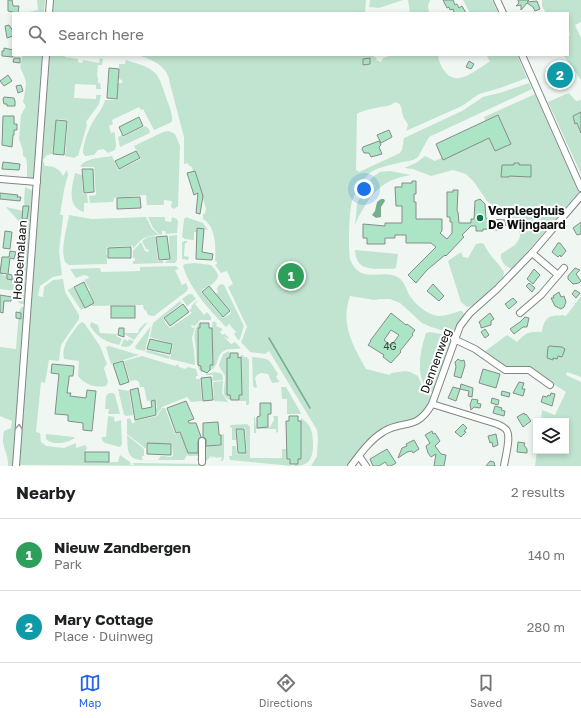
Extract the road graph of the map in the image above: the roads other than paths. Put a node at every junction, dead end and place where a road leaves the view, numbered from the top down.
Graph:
1 (50, 0) edge
2 (497, 0) edge
3 (49, 12) edge
4 (503, 12) edge
5 (46, 56) edge
6 (522, 56) edge
7 (0, 179) edge
8 (37, 182) junction
9 (581, 187) edge
10 (581, 196) edge
11 (532, 253) junction
12 (564, 268) dead end
13 (558, 275) junction
14 (520, 313) dead end
15 (454, 340) junction
16 (550, 385) dead end
17 (432, 404) junction
18 (202, 441) dead end
19 (359, 456) junction
20 (202, 462) dead end
21 (16, 466) edge
22 (352, 466) edge
23 (366, 466) edge
24 (504, 466) edge

1 - 3 street
2 - 4 street
5 - 8 street, Hobbemalaan
6 - 9 street
7 - 8 street
21 -> 8 street, Hobbemalaan
10 - 11 street, Dennenweg
11 - 13 street
11 - 15 street, Dennenweg
12 - 13 street
13 - 14 street
15 - 16 street
15 - 17 street, Dennenweg
17 - 19 street, Dennenweg
17 - 24 street
18 - 20 street
19 - 22 street, Dennenweg
19 - 23 street

